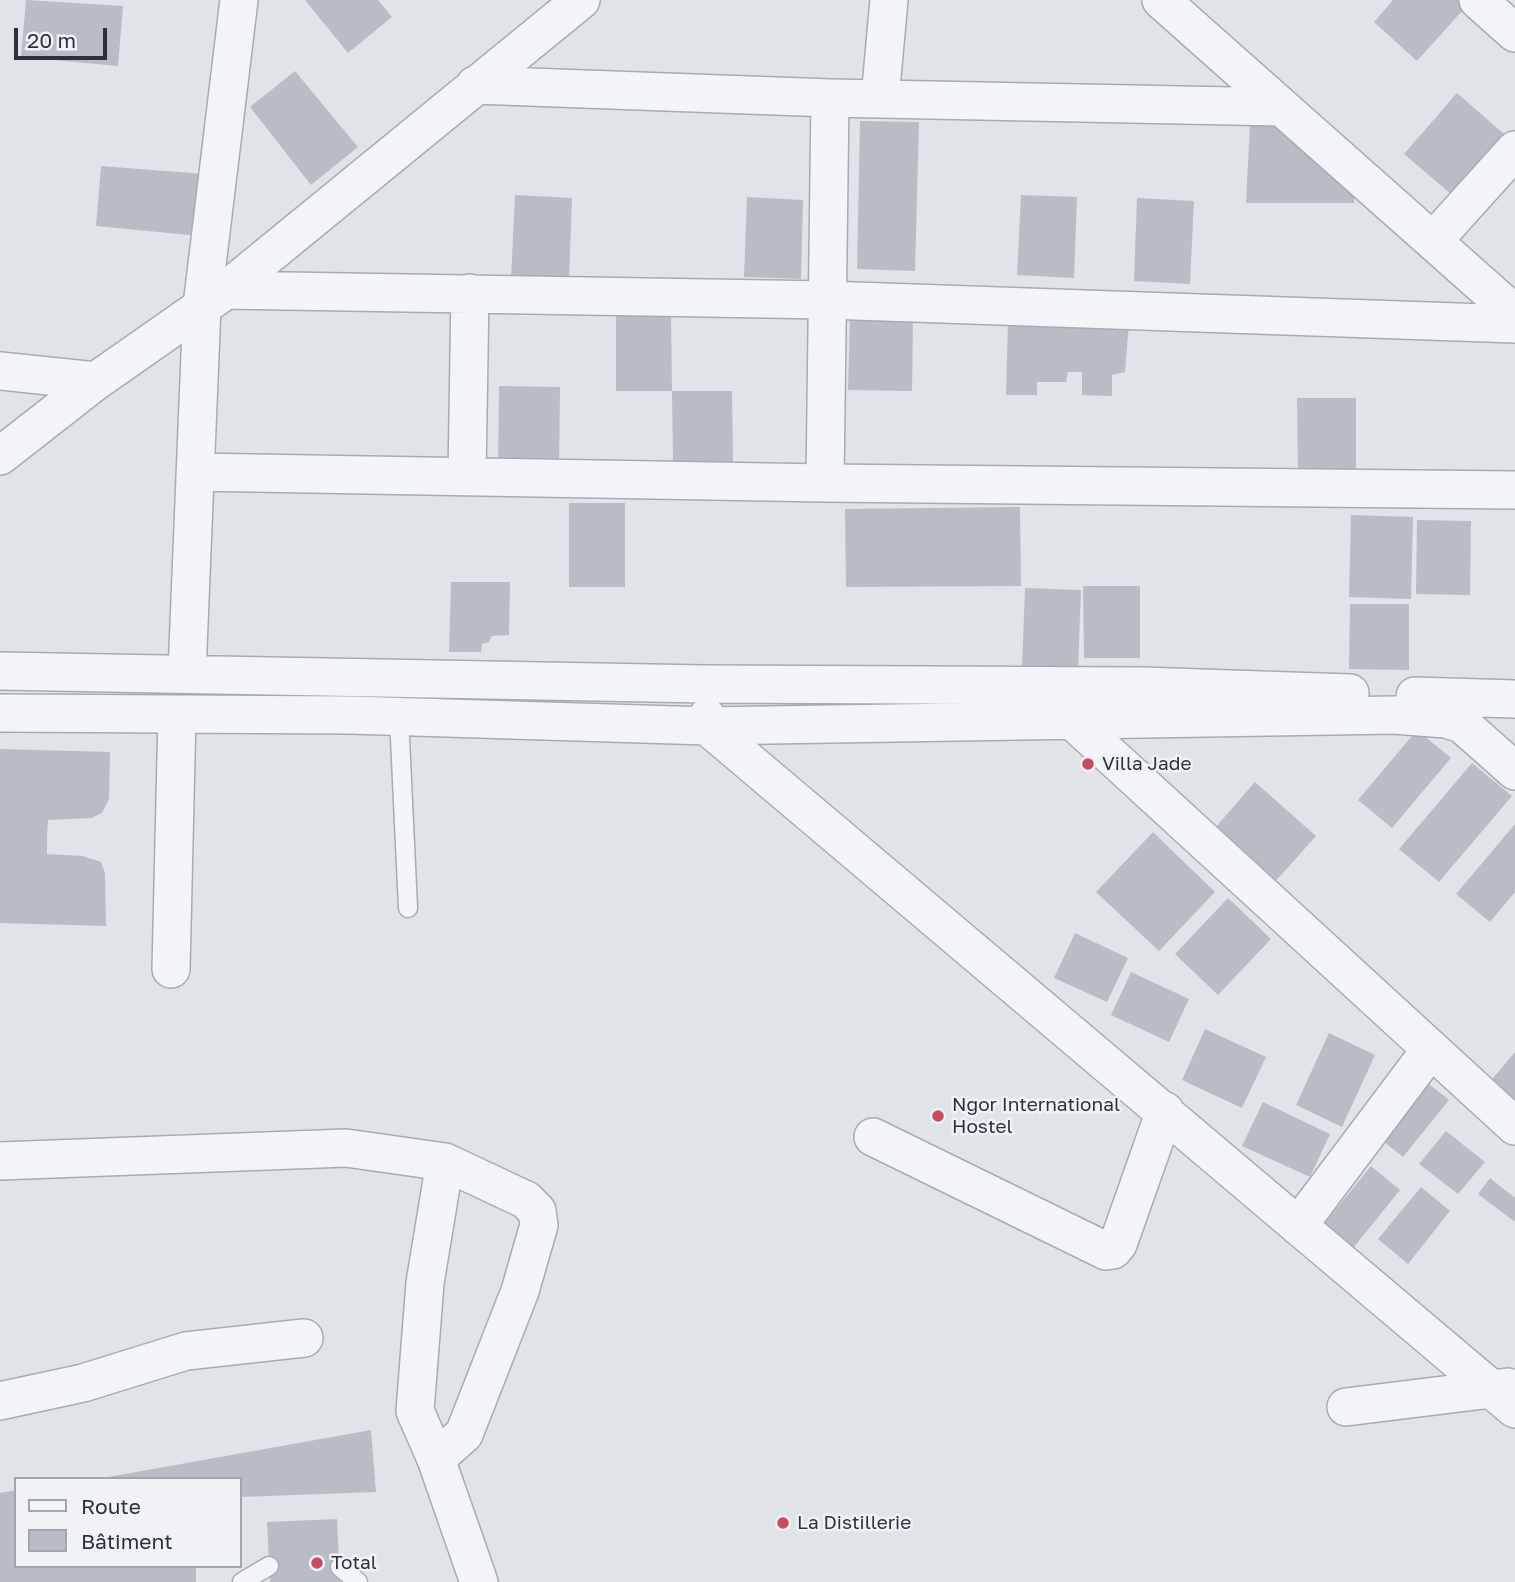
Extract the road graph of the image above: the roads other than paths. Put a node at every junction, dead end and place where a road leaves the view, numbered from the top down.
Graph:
1 (239, 0) edge
2 (581, 0) edge
3 (889, 0) edge
4 (1161, 0) edge
5 (1478, 0) edge
6 (1515, 33) edge
7 (475, 85) junction
8 (831, 98) junction
9 (880, 99) junction
10 (1281, 107) junction
11 (1515, 150) edge
12 (1433, 241) junction
13 (470, 293) junction
14 (214, 298) junction
15 (827, 300) junction
16 (1515, 314) edge
17 (1515, 324) edge
18 (0, 371) edge
19 (96, 381) junction
20 (0, 456) edge
21 (196, 471) junction
22 (467, 476) junction
23 (825, 483) junction
24 (1515, 490) edge
25 (0, 671) edge
26 (187, 673) junction
27 (705, 684) junction
28 (1515, 699) edge
29 (0, 713) edge
30 (177, 715) junction
31 (399, 717) junction
32 (1074, 722) junction
33 (707, 726) junction
34 (1515, 771) edge
35 (408, 908) dead end
36 (171, 969) dead end
37 (1431, 1049) junction
38 (1165, 1111) junction
39 (1515, 1126) edge
40 (873, 1137) dead end
41 (0, 1161) edge
42 (445, 1162) junction
43 (1298, 1226) junction
44 (304, 1338) dead end
45 (1507, 1395) edge
46 (0, 1401) edge
47 (1346, 1407) dead end
48 (436, 1459) junction
49 (269, 1566) dead end
50 (340, 1567) dead end
51 (242, 1582) edge
52 (358, 1582) edge
53 (479, 1582) edge

1 - 14 street
2 - 7 street
3 - 9 street
4 - 10 street
5 - 6 street
7 - 8 street
7 - 14 street
8 - 9 street
8 - 15 street
9 - 10 street
10 - 12 street
11 - 12 street
12 - 16 street
13 - 14 street
13 - 15 street
13 - 22 street
14 - 19 street
14 - 21 street
15 - 17 street
15 - 23 street
18 - 19 street
19 - 20 street
21 - 22 street
21 - 26 street
22 - 23 street
23 - 24 street
25 - 26 street
26 - 27 street
27 - 28 street
27 - 33 street
29 - 30 street
30 - 31 street
30 - 36 street
31 - 33 street
31 - 35 lane
32 - 33 street
32 - 34 street
32 - 37 street
33 - 38 street
37 - 39 street
37 - 43 street
38 - 40 street
38 - 43 street
41 - 42 street
42 - 48 street
42 - 48 street
43 - 45 street
44 - 46 street
45 - 47 street
48 - 53 street
49 - 51 lane
50 - 52 lane

